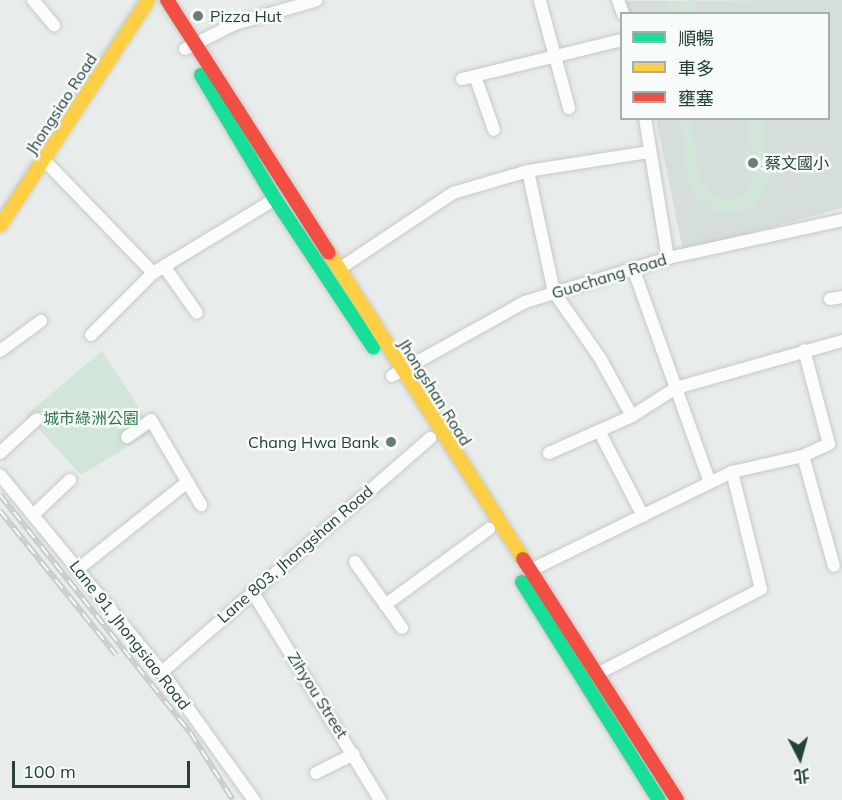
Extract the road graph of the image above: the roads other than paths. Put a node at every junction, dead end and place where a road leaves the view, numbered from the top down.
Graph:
1 (33, 0) edge
2 (150, 0) edge
3 (167, 0) edge
4 (317, 0) edge
5 (540, 1) edge
6 (54, 25) dead end
7 (620, 40) edge
8 (190, 46) junction
9 (558, 53) junction
10 (475, 76) junction
11 (462, 79) dead end
12 (569, 108) dead end
13 (645, 120) edge
14 (494, 130) dead end
15 (649, 152) junction
16 (44, 160) junction
17 (528, 171) junction
18 (275, 200) junction
19 (842, 220) edge
20 (0, 225) edge
21 (668, 258) junction
22 (164, 266) junction
23 (633, 268) junction
24 (339, 269) junction
25 (153, 273) junction
26 (554, 292) junction
27 (197, 313) dead end
28 (41, 321) dead end
29 (91, 334) dead end
30 (842, 341) edge
31 (804, 350) junction
32 (0, 351) edge
33 (397, 373) junction
34 (676, 388) junction
35 (632, 416) junction
36 (37, 419) dead end
37 (599, 431) junction
38 (127, 437) dead end
39 (430, 438) junction
40 (0, 453) edge
41 (549, 453) dead end
42 (803, 456) junction
43 (732, 472) junction
44 (0, 475) edge
45 (70, 480) dead end
46 (709, 480) junction
47 (185, 484) junction
48 (201, 505) dead end
49 (33, 515) junction
50 (643, 516) junction
51 (489, 530) junction
52 (355, 562) dead end
53 (834, 566) dead end
54 (78, 569) junction
55 (529, 571) junction
56 (252, 591) junction
57 (385, 605) junction
58 (402, 628) dead end
59 (162, 672) junction
60 (599, 673) junction
61 (354, 754) junction
62 (316, 773) dead end
63 (254, 800) edge
64 (380, 800) edge
65 (659, 800) edge
66 (677, 800) edge

1 - 6 street
2 - 8 main road, Jhongshan Road
2 - 16 main road, Jhongsiao Road
3 - 8 main road, Jhongshan Road
4 - 8 street
5 - 9 street
7 - 9 street
8 - 18 main road, Jhongshan Road
8 - 24 main road, Jhongshan Road
9 - 10 street
9 - 12 street
10 - 11 street
10 - 14 street
13 - 15 street
15 - 17 street
15 - 21 street
16 - 20 main road, Jhongsiao Road
16 - 25 street
17 - 24 street
17 - 26 street
18 - 22 street
18 - 33 main road, Jhongshan Road
19 - 21 street, Guochang Road
21 - 23 street, Guochang Road
22 - 25 street
22 - 27 street
23 - 26 street, Guochang Road
23 - 34 street
24 - 33 main road, Jhongshan Road
25 - 29 street
26 - 33 street, Guochang Road
26 - 35 street
28 - 32 street
30 - 31 street
31 - 34 street
31 - 42 street
33 - 39 main road, Jhongshan Road
33 - 55 main road, Jhongshan Road
34 - 35 street
34 - 46 street
35 - 37 street
36 - 40 street
37 - 41 street
37 - 50 street
38 - 47 street
39 - 51 main road, Jhongshan Road
39 - 56 street, Lane 803, Jhongshan Road
42 - 43 street
42 - 53 street
43 - 46 street
43 - 60 street
44 - 49 street, Lane 91, Jhongsiao Road
45 - 49 street
46 - 50 street
47 - 48 street
47 - 54 street
49 - 54 street, Lane 91, Jhongsiao Road
50 - 55 street
51 - 57 street
51 - 65 main road, Jhongshan Road
52 - 57 street
54 - 59 street, Lane 91, Jhongsiao Road
55 - 60 main road, Jhongshan Road
56 - 59 street, Lane 803, Jhongshan Road
56 - 61 street, Zihyou Street
57 - 58 street
59 - 63 street, Lane 91, Jhongsiao Road
60 - 66 main road, Jhongshan Road
61 - 62 street
61 - 64 street, Zihyou Street

